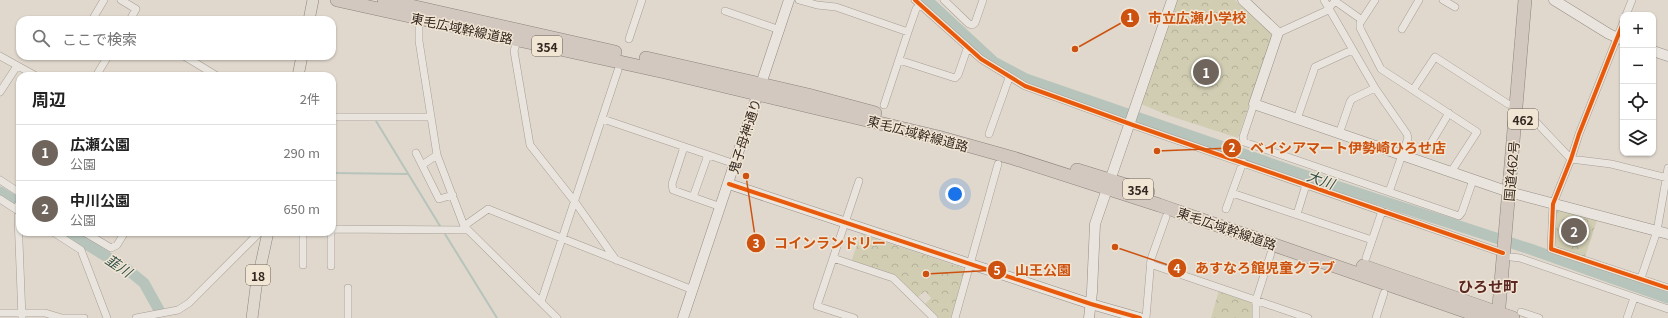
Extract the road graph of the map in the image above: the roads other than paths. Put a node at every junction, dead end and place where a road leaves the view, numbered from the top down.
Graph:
1 (104, 0) edge
2 (121, 0) edge
3 (313, 0) edge
4 (337, 0) edge
5 (384, 0) edge
6 (642, 0) edge
7 (789, 0) edge
8 (799, 0) edge
9 (944, 0) edge
10 (983, 0) edge
11 (1172, 0) edge
12 (1243, 0) edge
13 (1324, 0) edge
14 (1375, 0) edge
15 (1419, 0) edge
16 (1443, 0) edge
17 (1525, 0) edge
18 (1533, 0) edge
19 (1554, 0) edge
20 (1632, 0) edge
21 (1336, 1) edge
22 (918, 2) edge
23 (837, 4) edge
24 (1455, 7) dead end
25 (1329, 8) junction
26 (724, 11) dead end
27 (1627, 12) edge
28 (94, 16) edge
29 (132, 16) edge
30 (310, 16) edge
31 (1362, 20) junction
32 (419, 26) dead end
33 (780, 30) junction
34 (1402, 30) dead end
35 (908, 32) junction
36 (1278, 33) junction
37 (629, 39) dead end
38 (1620, 39) edge
39 (516, 40) junction
40 (967, 49) junction
41 (1352, 50) junction
42 (1656, 52) edge
43 (0, 56) edge
44 (1668, 56) edge
45 (106, 60) edge
46 (191, 60) edge
47 (301, 60) edge
48 (899, 60) junction
49 (17, 66) junction
50 (618, 70) dead end
51 (28, 72) edge
52 (98, 72) edge
53 (210, 72) edge
54 (299, 72) edge
55 (1009, 78) junction
56 (1375, 88) junction
57 (760, 89) junction
58 (1413, 90) junction
59 (0, 92) edge
60 (1254, 104) junction
61 (884, 105) dead end
62 (1520, 111) junction
63 (1449, 113) junction
64 (336, 118) edge
65 (431, 118) junction
66 (602, 119) junction
67 (1297, 119) junction
68 (1129, 122) junction
69 (989, 134) dead end
70 (1339, 134) junction
71 (1431, 143) dead end
72 (684, 147) junction
73 (416, 153) dead end
74 (437, 155) junction
75 (708, 155) junction
76 (1402, 155) junction
77 (1571, 159) junction
78 (1243, 162) junction
79 (735, 164) junction
80 (998, 164) dead end
81 (422, 165) junction
82 (1668, 168) edge
83 (1452, 172) junction
84 (1667, 178) edge
85 (0, 180) edge
86 (1473, 180) junction
87 (859, 181) dead end
88 (729, 184) junction
89 (1108, 184) junction
90 (1306, 185) junction
91 (16, 190) edge
92 (1389, 192) junction
93 (1232, 193) junction
94 (1513, 193) junction
95 (453, 196) junction
96 (693, 197) junction
97 (0, 199) edge
98 (575, 202) junction
99 (1553, 204) junction
100 (16, 207) edge
101 (721, 207) junction
102 (1226, 210) dead end
103 (1382, 210) junction
104 (1297, 214) junction
105 (1166, 217) dead end
106 (845, 223) junction
107 (465, 228) junction
108 (336, 229) edge
109 (1657, 231) junction
110 (1668, 234) edge
111 (19, 236) edge
112 (59, 236) edge
113 (91, 236) edge
114 (123, 236) edge
115 (256, 236) edge
116 (267, 236) edge
117 (303, 236) edge
118 (331, 236) edge
119 (563, 238) junction
120 (1372, 240) junction
121 (1272, 253) dead end
122 (1507, 253) junction
123 (833, 258) junction
124 (1366, 258) dead end
125 (616, 260) junction
126 (970, 264) junction
127 (1150, 264) junction
128 (303, 265) dead end
129 (331, 266) dead end
130 (1640, 278) junction
131 (348, 288) dead end
132 (1668, 288) edge
133 (693, 290) junction
134 (1384, 293) dead end
135 (1634, 298) junction
136 (1256, 300) junction
137 (541, 302) junction
138 (1091, 304) junction
139 (1668, 309) edge
140 (0, 313) edge
141 (22, 315) edge
142 (1507, 316) edge
143 (84, 318) edge
144 (107, 318) edge
145 (136, 318) edge
146 (252, 318) edge
147 (348, 318) edge
148 (556, 318) edge
149 (684, 318) edge
150 (854, 318) edge
151 (934, 318) edge
152 (955, 318) edge
153 (1089, 318) edge
154 (1140, 318) edge
155 (1146, 318) edge
156 (1256, 318) edge
157 (1308, 318) edge
158 (1376, 318) edge
159 (1484, 318) edge
160 (1539, 318) edge
161 (1627, 318) edge

1 - 28 street
2 - 29 street
3 - 30 main road
4 - 39 highway, 東毛広域幹線道路 / 354
5 - 57 highway, 東毛広域幹線道路 / 354
6 - 37 street
7 - 33 street, 鬼子母神通り
8 - 23 street
9 - 10 street
11 - 68 street
12 - 36 street
13 - 25 street
14 - 31 street
15 - 34 street
16 - 24 street
17 - 62 highway, 国道462号 / 462
18 - 62 highway, 国道462号 / 462
19 - 38 street
20 - 27 street
21 - 25 street
21 - 31 street
22 - 35 street
22 - 40 street
23 - 35 street
25 - 36 street
25 - 41 street
26 - 33 street
31 - 58 street
32 - 65 street
33 - 57 street, 鬼子母神通り
35 - 48 street
36 - 60 street
38 - 77 street
39 - 57 highway, 東毛広域幹線道路 / 354
39 - 98 street
40 - 48 street
40 - 55 street
41 - 56 street
41 - 67 street
42 - 44 street
43 - 49 street
45 - 52 street
46 - 53 street
47 - 54 main road
48 - 61 street
49 - 51 street
49 - 59 street
50 - 66 street
55 - 68 street
55 - 69 street
56 - 70 street
56 - 76 street
57 - 79 street, 鬼子母神通り
57 - 89 highway, 東毛広域幹線道路 / 354
58 - 62 street
58 - 63 street
60 - 67 street
60 - 92 street
62 - 77 street
62 - 94 highway, 国道462号 / 462
63 - 71 street
63 - 83 street
64 - 65 street
65 - 74 street
66 - 72 street
66 - 98 street
67 - 70 street
68 - 78 street
68 - 89 street
70 - 76 street
72 - 75 street
72 - 96 street
73 - 81 street
74 - 81 street
74 - 95 street
75 - 79 street
75 - 96 street
76 - 83 street
76 - 92 street
77 - 84 street
77 - 99 street
78 - 90 street
78 - 93 street
79 - 88 street, 鬼子母神通り
80 - 126 street
81 - 95 street
82 - 84 street
83 - 86 street
84 - 109 street
85 - 91 street
86 - 92 street
86 - 94 street
87 - 106 street
88 - 101 street, 鬼子母神通り
88 - 106 street
89 - 138 street
89 - 142 highway, 東毛広域幹線道路 / 354
89 - 159 highway, 東毛広域幹線道路 / 354
90 - 103 street
90 - 104 street
93 - 102 street
93 - 104 street
94 - 99 street
94 - 122 highway, 国道462号 / 462
95 - 107 street
96 - 101 street
97 - 100 street
98 - 119 street
98 - 125 street
99 - 109 street
99 - 130 street
101 - 133 street, 鬼子母神通り
103 - 120 street
103 - 122 street
104 - 120 street
105 - 127 street
106 - 123 street
106 - 126 street
107 - 108 street
107 - 119 street
107 - 137 street
109 - 110 street
109 - 130 street
111 - 141 street
112 - 144 street
113 - 114 street
115 - 145 street
116 - 146 main road, 18
117 - 128 street
118 - 129 street
119 - 125 street
119 - 137 street
120 - 124 street
121 - 136 street
122 - 135 street
122 - 142 highway, 国道462号 / 462
123 - 150 street
123 - 151 street
125 - 133 street
126 - 138 street
126 - 152 street
127 - 136 street
127 - 155 street
130 - 132 street
131 - 147 street
133 - 149 street, 鬼子母神通り
134 - 158 street
135 - 139 street
135 - 161 street
136 - 156 street
136 - 157 street
137 - 148 street
138 - 153 street
138 - 154 street
140 - 141 street
141 - 143 street
142 - 160 street

